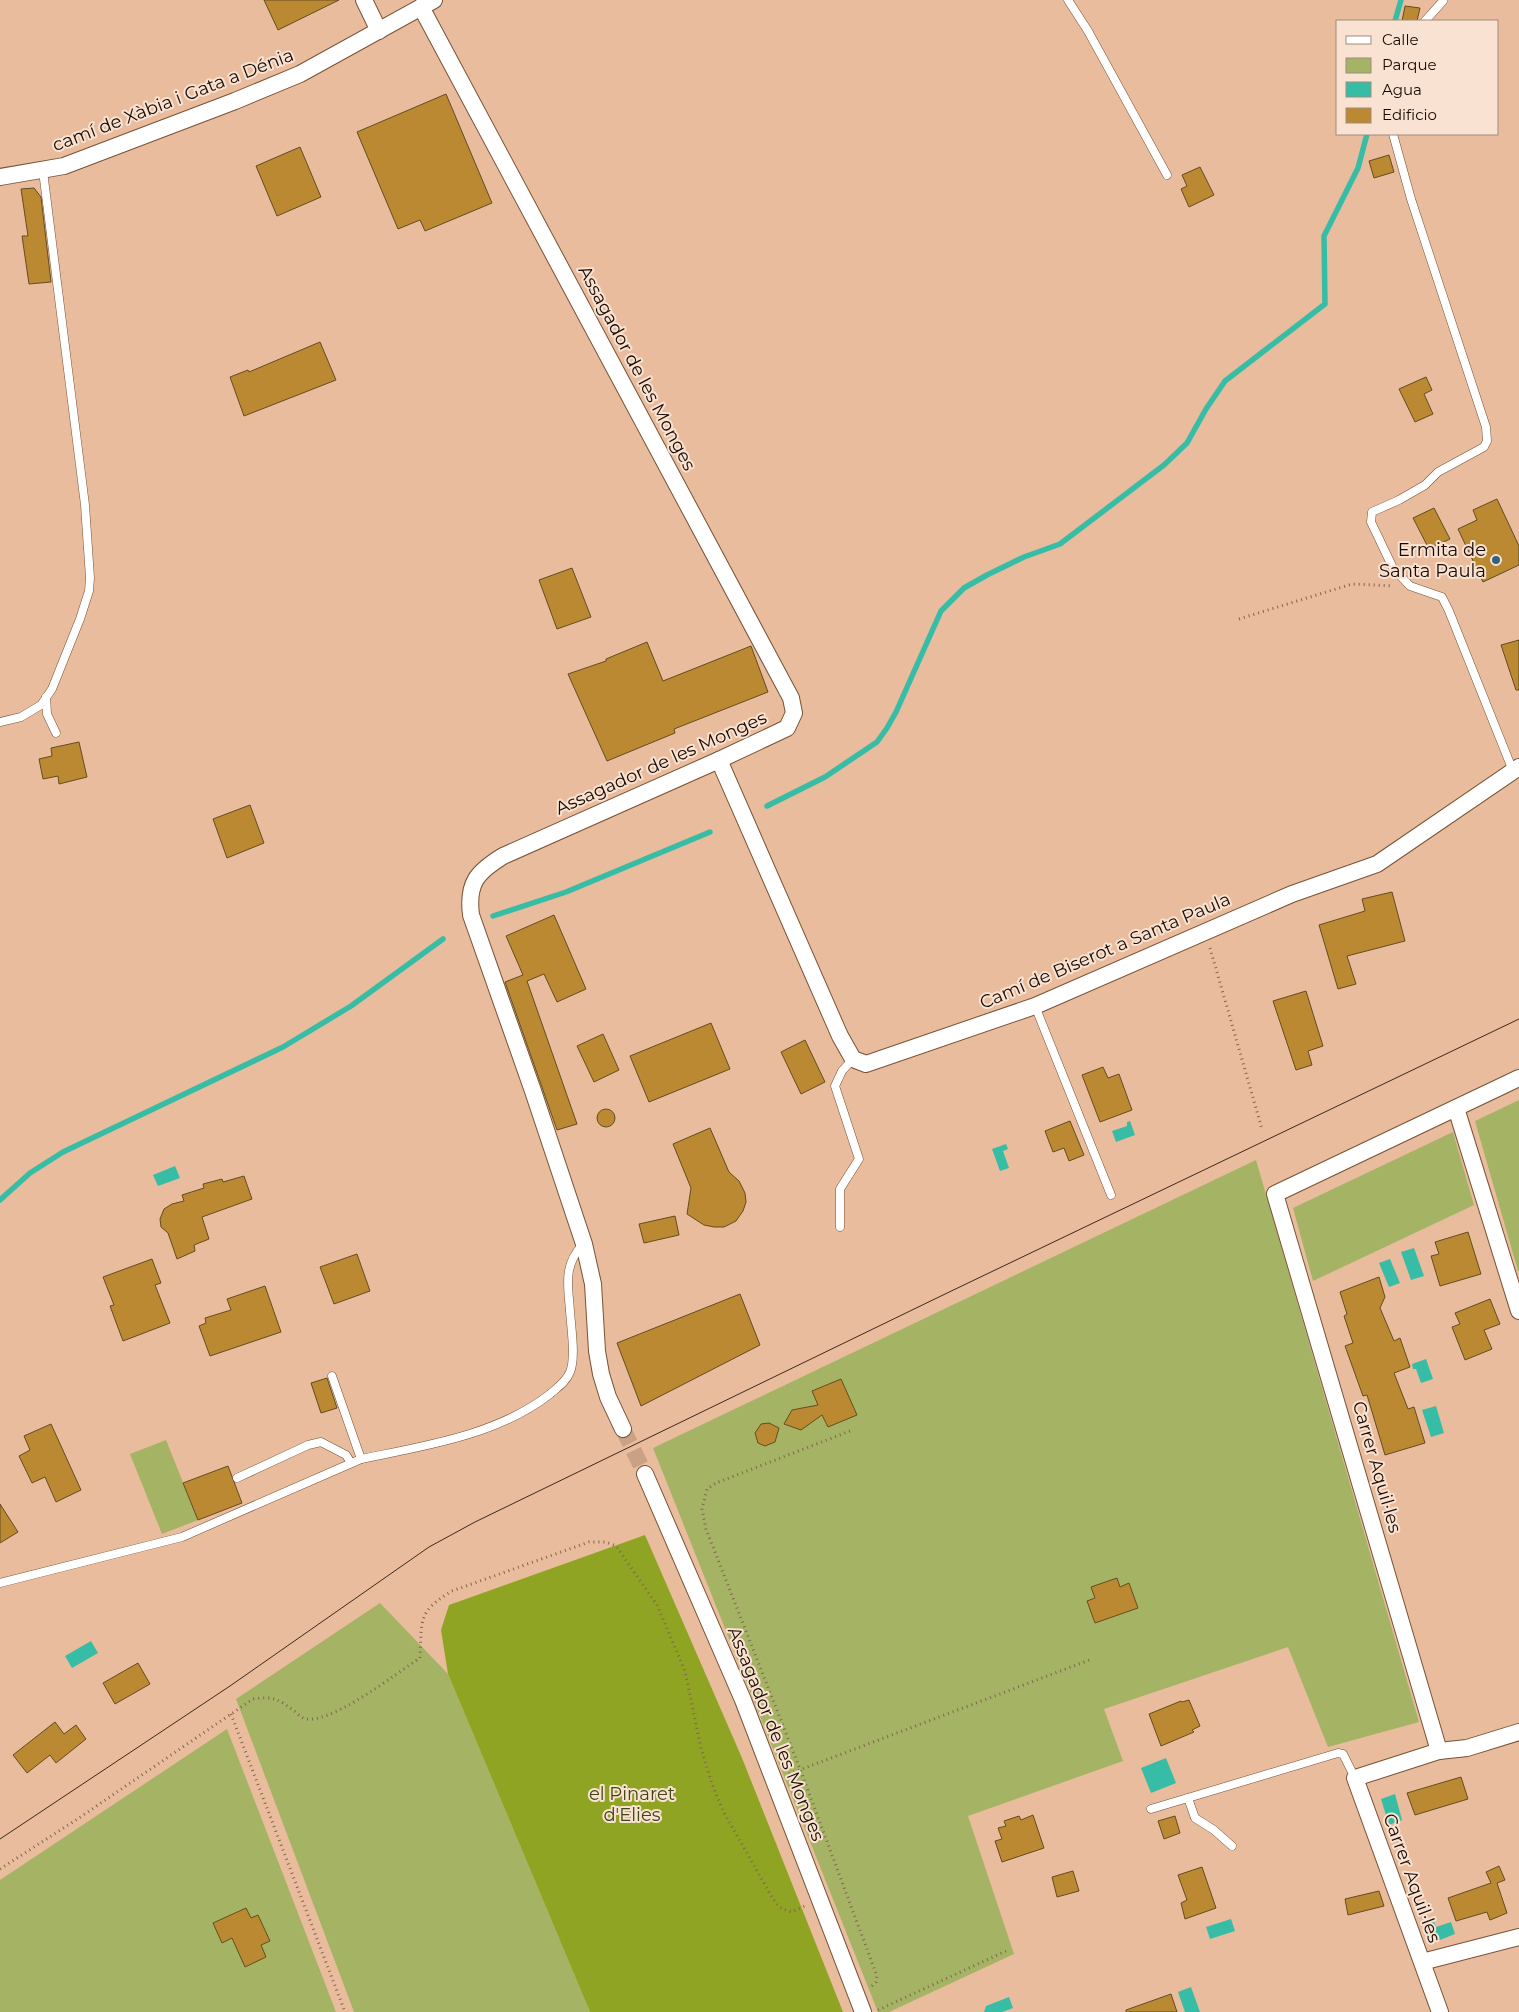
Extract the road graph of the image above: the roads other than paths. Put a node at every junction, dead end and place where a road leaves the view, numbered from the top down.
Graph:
1 (364, 0) edge
2 (1068, 0) edge
3 (1443, 1) edge
4 (428, 4) edge
5 (1426, 20) edge
6 (380, 31) junction
7 (1393, 135) edge
8 (43, 171) junction
9 (1167, 175) dead end
10 (0, 177) edge
11 (46, 697) junction
12 (0, 722) edge
13 (56, 733) dead end
14 (719, 760) junction
15 (1516, 769) edge
16 (1035, 1006) junction
17 (853, 1059) junction
18 (1519, 1078) edge
19 (1456, 1108) junction
20 (1112, 1195) dead end
21 (840, 1227) dead end
22 (584, 1244) junction
23 (1519, 1311) edge
24 (332, 1376) dead end
25 (623, 1429) tunnel mouth
26 (361, 1459) junction
27 (351, 1463) junction
28 (645, 1474) tunnel mouth
29 (237, 1478) dead end
30 (0, 1583) edge
31 (1519, 1732) edge
32 (1439, 1751) junction
33 (1355, 1778) junction
34 (1188, 1798) junction
35 (1151, 1808) dead end
36 (1232, 1846) dead end
37 (1519, 1937) edge
38 (1422, 1962) junction
39 (863, 2012) edge
40 (1440, 2012) edge

1 - 6 street
2 - 9 lane
3 - 5 lane
4 - 6 street, camí de Xàbia i Gata a Dénia
4 - 14 street, Assagador de les Monges
6 - 8 street, camí de Xàbia i Gata a Dénia
7 - 15 lane
8 - 10 street, camí de Xàbia i Gata a Dénia
8 - 11 lane
11 - 12 lane
11 - 13 lane
14 - 17 street
14 - 22 street, Assagador de les Monges
15 - 16 street, Camí de Biserot a Santa Paula
16 - 17 street, Camí de Biserot a Santa Paula
16 - 20 lane
17 - 21 lane
18 - 19 street
19 - 23 street
19 - 32 street, Carrer Aquil·les
22 - 25 street, Assagador de les Monges
22 - 26 lane
24 - 26 lane
26 - 27 lane
27 - 29 lane
27 - 30 lane
28 - 39 street, Assagador de les Monges
31 - 32 street
32 - 33 street
33 - 34 lane
33 - 38 street, Carrer Aquil·les
34 - 35 lane
34 - 36 lane
37 - 38 street, Carrer Aquil·les
38 - 40 street, Carrer Aquil·les

